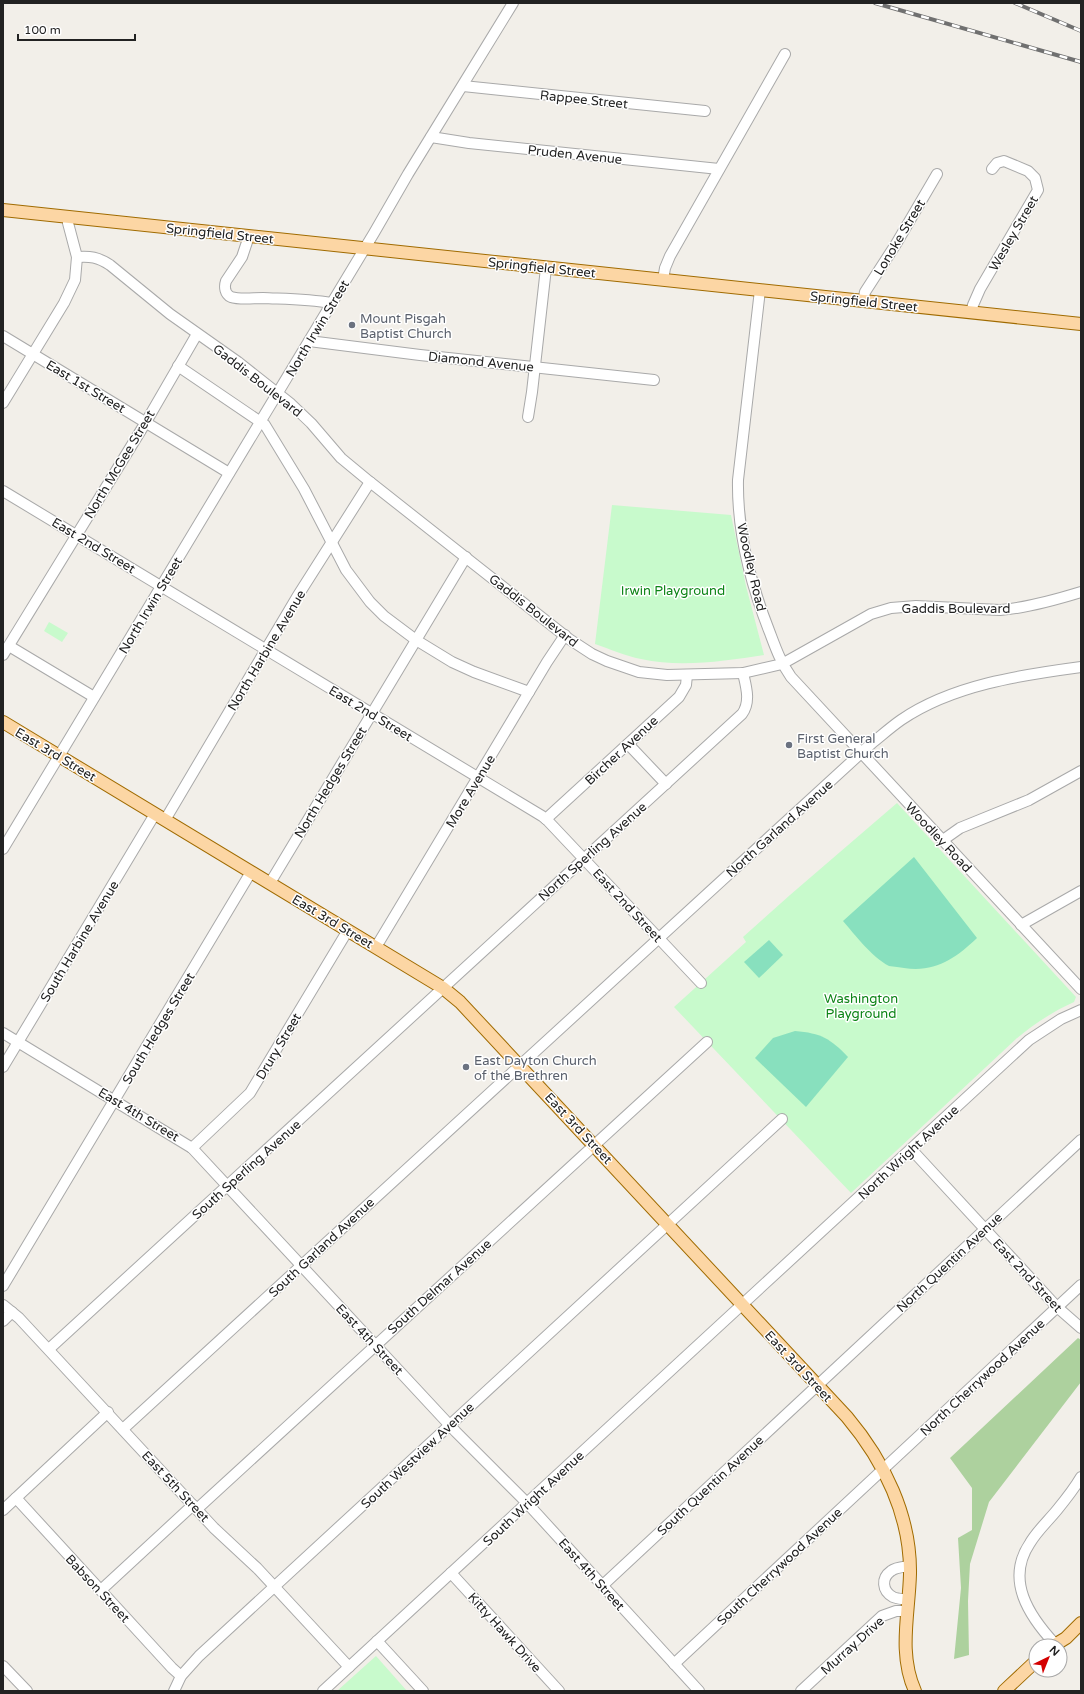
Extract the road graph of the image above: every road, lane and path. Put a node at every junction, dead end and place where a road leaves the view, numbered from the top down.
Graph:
1 (514, 3) edge
2 (785, 54) dead end
3 (464, 86) junction
4 (705, 111) dead end
5 (431, 137) junction
6 (719, 169) junction
7 (992, 169) dead end
8 (937, 174) dead end
9 (3, 210) edge
10 (68, 217) junction
11 (248, 236) junction
12 (364, 248) junction
13 (77, 257) junction
14 (546, 268) junction
15 (663, 280) junction
16 (760, 290) junction
17 (332, 302) junction
18 (863, 302) junction
19 (971, 313) junction
20 (1081, 324) edge
21 (197, 334) junction
22 (3, 336) edge
23 (308, 341) junction
24 (33, 354) junction
25 (178, 366) junction
26 (535, 367) junction
27 (654, 380) dead end
28 (278, 393) junction
29 (3, 403) edge
30 (528, 417) dead end
31 (261, 421) junction
32 (146, 422) junction
33 (229, 473) junction
34 (370, 482) junction
35 (3, 491) edge
36 (76, 535) junction
37 (331, 542) junction
38 (466, 557) junction
39 (161, 586) junction
40 (1081, 592) edge
41 (565, 635) junction
42 (416, 640) junction
43 (9, 646) junction
44 (267, 650) junction
45 (3, 655) edge
46 (782, 664) junction
47 (1081, 667) edge
48 (743, 673) junction
49 (687, 675) junction
50 (529, 692) junction
51 (94, 697) junction
52 (371, 714) junction
53 (3, 722) edge
54 (628, 744) junction
55 (861, 753) junction
56 (59, 756) junction
57 (1081, 771) edge
58 (477, 777) junction
59 (666, 784) junction
60 (160, 817) junction
61 (546, 819) junction
62 (943, 840) junction
63 (3, 849) edge
64 (584, 858) junction
65 (251, 872) junction
66 (270, 883) junction
67 (1081, 891) edge
68 (1021, 925) junction
69 (348, 930) junction
70 (659, 938) junction
71 (376, 947) junction
72 (701, 983) dead end
73 (443, 988) junction
74 (1081, 989) edge
75 (1081, 1010) edge
76 (3, 1033) edge
77 (18, 1042) junction
78 (707, 1042) dead end
79 (519, 1065) junction
80 (3, 1067) edge
81 (115, 1100) junction
82 (782, 1119) dead end
83 (1081, 1140) edge
84 (594, 1145) junction
85 (192, 1148) junction
86 (911, 1149) junction
87 (227, 1185) junction
88 (668, 1224) junction
89 (986, 1229) junction
90 (301, 1266) junction
91 (1081, 1285) edge
92 (3, 1286) edge
93 (742, 1304) junction
94 (3, 1305) edge
95 (1057, 1307) junction
96 (12, 1312) junction
97 (3, 1321) edge
98 (1081, 1328) edge
99 (375, 1345) junction
100 (49, 1350) junction
101 (818, 1385) junction
102 (108, 1412) junction
103 (449, 1424) junction
104 (123, 1429) junction
105 (883, 1469) junction
106 (1081, 1477) edge
107 (16, 1498) junction
108 (527, 1503) junction
109 (195, 1507) junction
110 (3, 1510) edge
111 (910, 1566) junction
112 (451, 1573) junction
113 (603, 1585) junction
114 (274, 1587) junction
115 (101, 1590) junction
116 (908, 1606) junction
117 (1081, 1623) edge
118 (1048, 1638) edge
119 (1066, 1638) edge
120 (377, 1641) junction
121 (674, 1664) junction
122 (3, 1666) edge
123 (349, 1667) junction
124 (1028, 1669) edge
125 (181, 1676) junction
126 (27, 1691) edge
127 (174, 1691) edge
128 (323, 1691) edge
129 (423, 1691) edge
130 (559, 1691) edge
131 (699, 1691) edge
132 (801, 1691) edge
133 (915, 1691) edge
134 (1004, 1691) edge

1 - 3 street, North Irwin Street
2 - 6 street
3 - 4 street, Rappee Street
3 - 5 street, North Irwin Street
5 - 6 street, Pruden Avenue
5 - 12 street, North Irwin Street
6 - 15 street
7 - 19 street, Wesley Street
8 - 18 street, Lonoke Street
9 - 10 main road, Springfield Street
10 - 11 main road, Springfield Street
10 - 13 street
11 - 12 main road, Springfield Street
11 - 17 street
12 - 14 main road, Springfield Street
12 - 17 street, North Irwin Street
13 - 21 street, Gaddis Boulevard
13 - 24 street
14 - 15 main road, Springfield Street
14 - 26 street
15 - 16 main road, Springfield Street
16 - 18 main road, Springfield Street
16 - 46 street, Woodley Road
17 - 23 street, North Irwin Street
18 - 19 main road, Springfield Street
19 - 20 main road, Springfield Street
21 - 25 street, North McGee Street
21 - 28 street, Gaddis Boulevard
22 - 24 street, East 1st Street
23 - 26 street, Diamond Avenue
23 - 28 street, North Irwin Street
24 - 29 street
24 - 32 street, East 1st Street
25 - 31 street
25 - 32 street, North McGee Street
26 - 27 street, Diamond Avenue
26 - 30 street
28 - 31 street, North Irwin Street
28 - 34 street, Gaddis Boulevard
31 - 33 street, North Irwin Street
31 - 37 street
32 - 33 street, East 1st Street
32 - 36 street, North McGee Street
33 - 39 street, North Irwin Street
34 - 37 street, North Harbine Avenue
34 - 38 street, Gaddis Boulevard
35 - 36 street, East 2nd Street
36 - 39 street, East 2nd Street
36 - 43 street, North McGee Street
37 - 42 street
37 - 44 street, North Harbine Avenue
38 - 41 street, Gaddis Boulevard
38 - 42 street, North Hedges Street
39 - 44 street, East 2nd Street
39 - 51 street, North Irwin Street
40 - 46 street, Gaddis Boulevard
41 - 49 street, Gaddis Boulevard
41 - 50 street, More Avenue
42 - 50 street
42 - 52 street, North Hedges Street
43 - 45 street, North McGee Street
43 - 51 street
44 - 52 street, East 2nd Street
44 - 60 street, North Harbine Avenue
46 - 48 street, Gaddis Boulevard
46 - 55 street, Woodley Road
47 - 55 street, North Garland Avenue
48 - 49 street, Gaddis Boulevard
48 - 59 street, North Sperling Avenue
49 - 54 street, Bircher Avenue
50 - 58 street, More Avenue
51 - 56 street, North Irwin Street
52 - 58 street, East 2nd Street
52 - 66 street, North Hedges Street
53 - 56 main road, East 3rd Street
54 - 59 street
54 - 61 street, Bircher Avenue
55 - 62 street, Woodley Road
55 - 70 street, North Garland Avenue
56 - 60 main road, East 3rd Street
56 - 63 street, North Irwin Street
57 - 62 street
58 - 61 street, East 2nd Street
58 - 71 street, More Avenue
59 - 64 street, North Sperling Avenue
60 - 65 main road, East 3rd Street
60 - 77 street, South Harbine Avenue
61 - 64 street, East 2nd Street
62 - 68 street, Woodley Road
64 - 70 street, East 2nd Street
64 - 73 street, North Sperling Avenue
65 - 66 main road, East 3rd Street
65 - 81 street, South Hedges Street
66 - 69 main road, East 3rd Street
67 - 68 street
68 - 74 street, Woodley Road
69 - 71 main road, East 3rd Street
69 - 85 street, Drury Street
70 - 72 street, East 2nd Street
70 - 79 street, North Garland Avenue
71 - 73 main road, East 3rd Street
73 - 79 main road, East 3rd Street
73 - 87 street, South Sperling Avenue
75 - 86 street, North Wright Avenue
76 - 77 street, East 4th Street
77 - 80 street, South Harbine Avenue
77 - 81 street, East 4th Street
78 - 84 street, South Delmar Avenue
79 - 84 main road, East 3rd Street
79 - 90 street, South Garland Avenue
81 - 85 street, East 4th Street
81 - 92 street, South Hedges Street
82 - 88 street, South Westview Avenue
83 - 89 street, North Quentin Avenue
84 - 88 main road, East 3rd Street
84 - 99 street, South Delmar Avenue
85 - 87 street, East 4th Street
86 - 89 street, East 2nd Street
86 - 93 street, North Wright Avenue
87 - 90 street, East 4th Street
87 - 100 street, South Sperling Avenue
88 - 93 main road, East 3rd Street
88 - 103 street, South Westview Avenue
89 - 95 street, East 2nd Street
89 - 101 street, North Quentin Avenue
90 - 99 street, East 4th Street
90 - 104 street, South Garland Avenue
91 - 95 street, North Cherrywood Avenue
93 - 101 main road, East 3rd Street
93 - 108 street, South Wright Avenue
94 - 96 street, East 5th Street
95 - 98 street, East 2nd Street
95 - 105 street, North Cherrywood Avenue
96 - 97 street
96 - 100 street, East 5th Street
99 - 103 street, East 4th Street
99 - 109 street, South Delmar Avenue
100 - 102 street, East 5th Street
101 - 105 main road, East 3rd Street
101 - 113 street, South Quentin Avenue
102 - 104 street, East 5th Street
102 - 107 street
103 - 108 street, East 4th Street
103 - 114 street, South Westview Avenue
104 - 109 street, East 5th Street
105 - 111 main road, East 3rd Street
105 - 121 street, South Cherrywood Avenue
106 - 118 street
107 - 110 street
107 - 115 street, Babson Street
108 - 112 street, South Wright Avenue
108 - 113 street, East 4th Street
109 - 114 street, East 5th Street
109 - 115 street, South Delmar Avenue
111 - 116 main road, East 3rd Street
111 - 116 street
112 - 120 street, South Wright Avenue
112 - 130 street, Kitty Hawk Drive
113 - 121 street, East 4th Street
114 - 123 street, East 5th Street
114 - 125 street, South Westview Avenue
115 - 125 street, Babson Street
116 - 132 street, Murray Drive
116 - 133 main road, East 3rd Street
117 - 119 main road
120 - 123 street, South Wright Avenue
120 - 129 street
121 - 131 street, East 4th Street
122 - 126 street
123 - 128 street, South Wright Avenue
124 - 134 main road
125 - 127 street, South Westview Avenue

